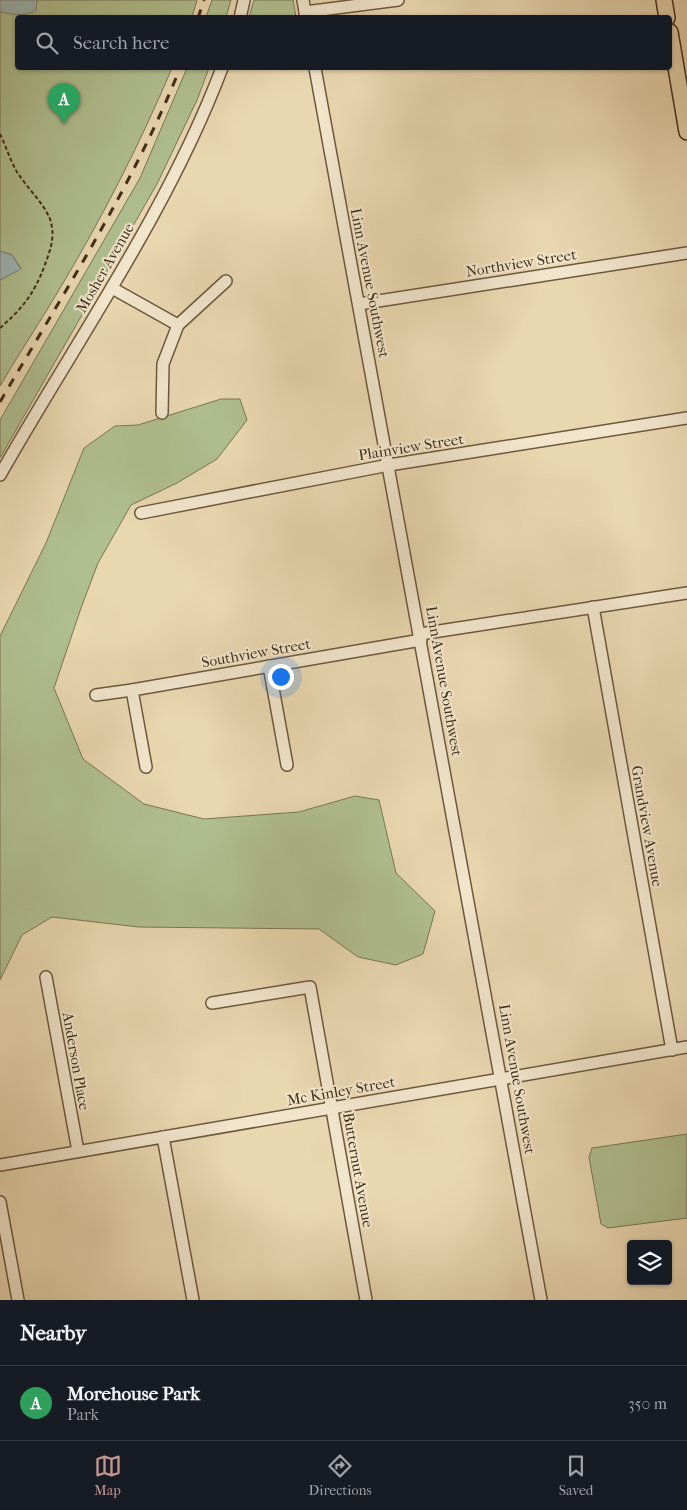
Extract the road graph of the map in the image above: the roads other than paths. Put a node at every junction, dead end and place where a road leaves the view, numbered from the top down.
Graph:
1 (244, 0) edge
2 (303, 0) edge
3 (398, 0) edge
4 (664, 0) edge
5 (241, 15) edge
6 (306, 15) edge
7 (666, 15) edge
8 (672, 44) edge
9 (221, 70) edge
10 (315, 70) edge
11 (687, 132) edge
12 (687, 253) edge
13 (226, 281) dead end
14 (112, 288) junction
15 (359, 304) junction
16 (178, 325) junction
17 (162, 412) dead end
18 (687, 418) edge
19 (389, 465) junction
20 (0, 475) edge
21 (141, 513) dead end
22 (687, 593) edge
23 (592, 607) junction
24 (420, 637) junction
25 (269, 666) junction
26 (132, 690) junction
27 (96, 695) dead end
28 (287, 765) dead end
29 (146, 767) dead end
30 (46, 976) dead end
31 (212, 1003) dead end
32 (687, 1047) edge
33 (672, 1050) junction
34 (502, 1079) junction
35 (332, 1108) junction
36 (163, 1137) junction
37 (78, 1151) junction
38 (0, 1165) edge
39 (0, 1202) edge
40 (18, 1300) edge
41 (193, 1300) edge
42 (366, 1300) edge
43 (541, 1300) edge

1 - 5 street
2 - 6 street
3 - 6 street
4 - 7 main road
8 - 11 main road
9 - 14 street, Mosher Avenue
10 - 15 street, Linn Avenue Southwest
12 - 15 street, Northview Street
13 - 16 street
14 - 16 street
14 - 20 street, Mosher Avenue
15 - 19 street, Linn Avenue Southwest
16 - 17 street
18 - 19 street, Plainview Street
19 - 21 street, Plainview Street
19 - 24 street, Linn Avenue Southwest
22 - 23 street, Southview Street
23 - 24 street, Southview Street
23 - 33 street, Grandview Avenue
24 - 25 street, Southview Street
24 - 34 street, Linn Avenue Southwest
25 - 26 street, Southview Street
25 - 28 street
26 - 27 street, Southview Street
26 - 29 street
30 - 37 street, Anderson Place
31 - 35 street, Butternut Avenue
32 - 33 street, Mc Kinley Street
33 - 34 street, Mc Kinley Street
34 - 35 street, Mc Kinley Street
34 - 43 street, Linn Avenue Southwest
35 - 36 street, Mc Kinley Street
35 - 42 street, Butternut Avenue
36 - 37 street, Mc Kinley Street
36 - 41 street
37 - 38 street, Mc Kinley Street
39 - 40 street

